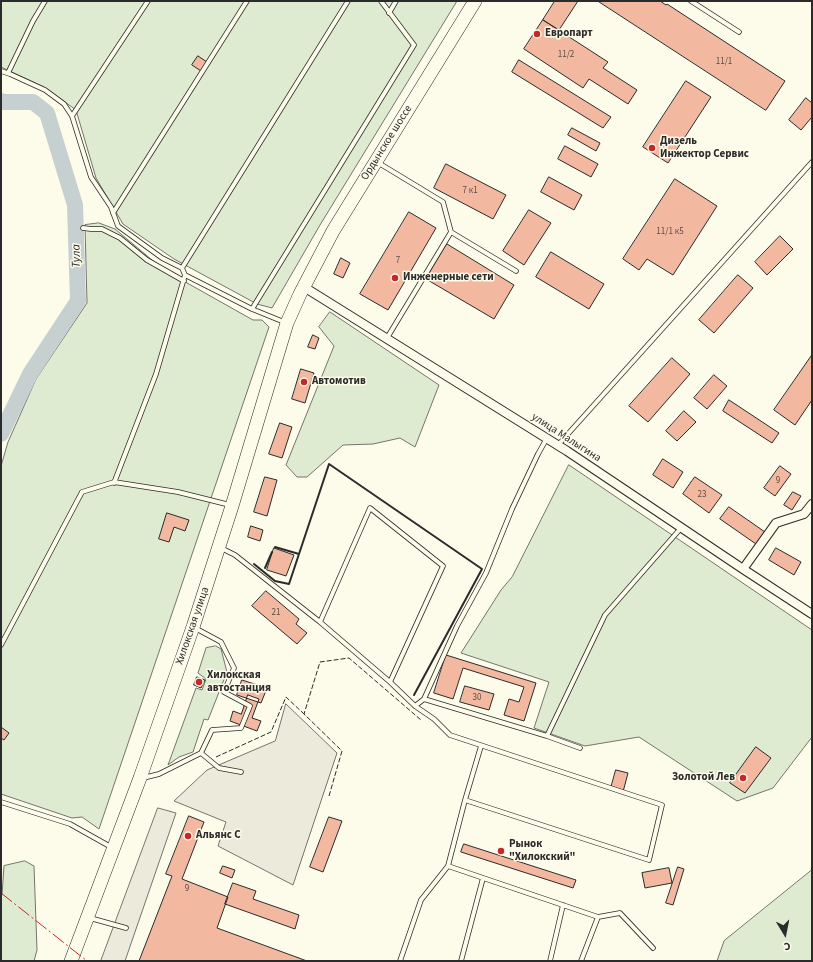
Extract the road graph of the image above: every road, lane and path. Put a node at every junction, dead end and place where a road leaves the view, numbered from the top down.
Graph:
1 (45, 1) edge
2 (148, 1) edge
3 (247, 1) edge
4 (348, 1) edge
5 (381, 1) edge
6 (396, 1) edge
7 (474, 1) edge
8 (691, 1) edge
9 (389, 13) junction
10 (739, 32) dead end
11 (1, 71) edge
12 (8, 73) junction
13 (72, 116) junction
14 (376, 161) junction
15 (812, 162) edge
16 (113, 213) junction
17 (83, 228) dead end
18 (451, 232) junction
19 (182, 268) junction
20 (516, 271) dead end
21 (186, 274) junction
22 (184, 281) junction
23 (304, 287) junction
24 (252, 309) junction
25 (287, 323) junction
26 (387, 338) junction
27 (547, 438) junction
28 (558, 445) junction
29 (114, 482) junction
30 (812, 504) edge
31 (232, 506) junction
32 (682, 528) junction
33 (219, 546) junction
34 (743, 569) junction
35 (812, 614) edge
36 (320, 622) junction
37 (193, 627) junction
38 (1, 645) edge
39 (390, 682) junction
40 (424, 699) junction
41 (415, 706) junction
42 (547, 736) junction
43 (481, 746) junction
44 (580, 748) dead end
45 (200, 754) junction
46 (241, 772) dead end
47 (140, 778) junction
48 (465, 800) junction
49 (1, 802) edge
50 (114, 848) junction
51 (448, 866) junction
52 (483, 878) junction
53 (563, 905) junction
54 (88, 917) junction
55 (598, 917) junction
56 (126, 928) dead end
57 (652, 948) dead end
58 (71, 961) edge
59 (400, 961) edge
60 (462, 961) edge
61 (550, 961) edge
62 (582, 961) edge

1 - 12 lane
2 - 13 lane
3 - 16 lane
4 - 19 lane
5 - 9 lane
6 - 9 lane
7 - 14 highway, Ордынское шоссе
8 - 10 lane
9 - 24 lane
11 - 12 lane
12 - 13 lane
13 - 16 lane
14 - 18 lane
14 - 23 highway, Ордынское шоссе
15 - 28 lane
16 - 19 lane
17 - 22 lane
18 - 20 lane
18 - 26 lane
19 - 21 lane
21 - 22 lane
21 - 24 lane
22 - 29 lane
23 - 25 highway, Хилокская улица
23 - 26 street, улица Малыгина
24 - 25 lane
25 - 31 highway, Хилокская улица
26 - 27 street, улица Малыгина
27 - 28 street, улица Малыгина
27 - 40 lane
28 - 32 street, улица Малыгина
29 - 31 lane
29 - 38 lane
30 - 34 street
31 - 33 highway, Хилокская улица
32 - 34 street, улица Малыгина
32 - 42 lane
33 - 36 lane
33 - 37 highway, Хилокская улица
34 - 35 street, улица Малыгина
36 - 39 lane
36 - 39 lane
37 - 45 lane
37 - 47 highway, Хилокская улица
39 - 41 lane
40 - 41 lane
40 - 42 lane
41 - 43 lane
42 - 44 lane
43 - 48 lane
43 - 48 lane
45 - 46 lane
45 - 47 lane
47 - 50 highway, Хилокская улица
48 - 51 lane
49 - 50 lane
50 - 54 highway, Хилокская улица
51 - 52 lane
51 - 59 lane
52 - 53 lane
52 - 60 lane
53 - 55 lane
53 - 61 lane
54 - 56 lane
54 - 58 highway, Хилокская улица
55 - 57 lane
55 - 62 lane

